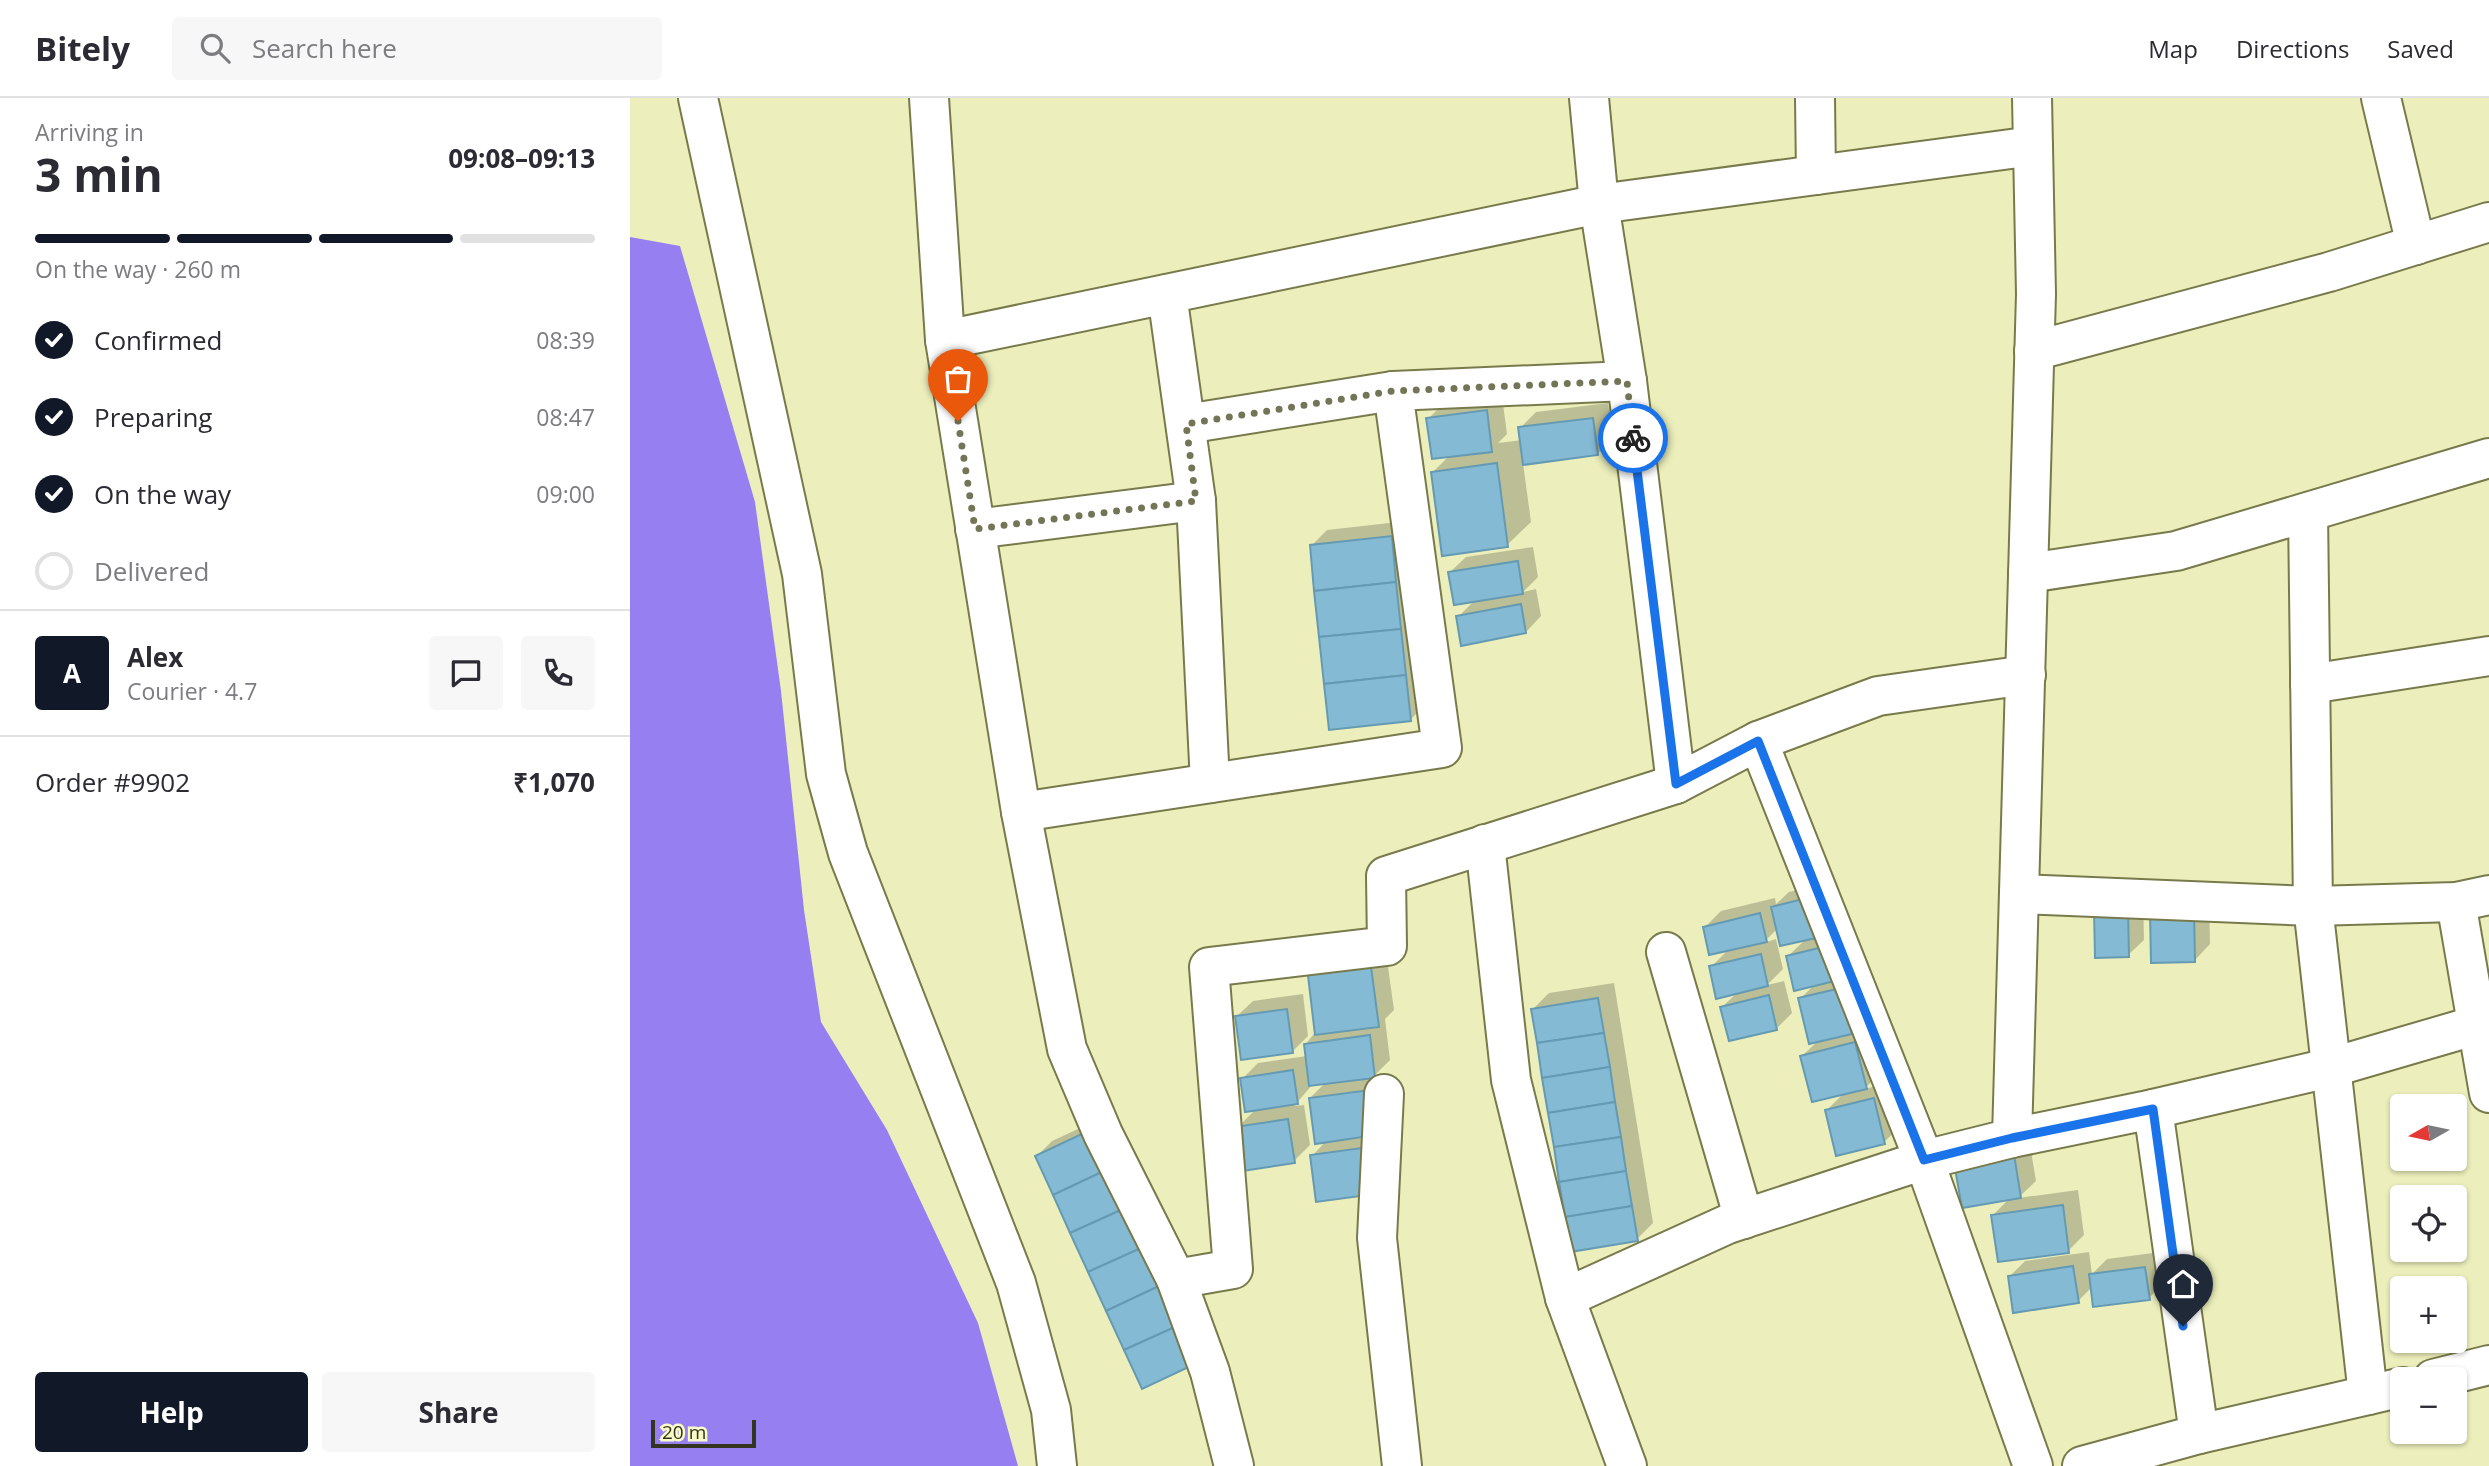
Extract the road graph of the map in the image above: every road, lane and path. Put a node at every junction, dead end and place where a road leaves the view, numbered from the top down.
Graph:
1 (698, 98) edge
2 (929, 98) edge
3 (1589, 98) edge
4 (1815, 98) edge
5 (2032, 98) edge
6 (2381, 98) edge
7 (2033, 146) junction
8 (1816, 175) junction
9 (1598, 204) junction
10 (2489, 222) edge
11 (2416, 245) junction
12 (1167, 293) junction
13 (945, 340) junction
14 (2034, 351) junction
15 (1627, 381) junction
16 (1393, 391) junction
17 (1186, 424) junction
18 (2489, 458) edge
19 (1196, 501) junction
20 (2308, 512) junction
21 (975, 529) junction
22 (2028, 573) junction
23 (2489, 656) edge
24 (2026, 675) junction
25 (2310, 684) junction
26 (1758, 741) junction
27 (1210, 783) junction
28 (1676, 784) junction
29 (1021, 812) junction
30 (1485, 844) junction
31 (2019, 894) junction
32 (2472, 899) edge
33 (2313, 906) junction
34 (1666, 952) dead end
35 (2477, 1025) junction
36 (2333, 1067) junction
37 (2489, 1093) edge
38 (1384, 1094) dead end
39 (2153, 1109) junction
40 (2012, 1138) junction
41 (1924, 1160) junction
42 (1744, 1219) junction
43 (1176, 1279) junction
44 (1564, 1298) junction
45 (2489, 1365) edge
46 (2467, 1370) edge
47 (2385, 1391) edge
48 (2199, 1434) junction
49 (2105, 1463) edge
50 (1057, 1466) edge
51 (1234, 1466) edge
52 (1402, 1466) edge
53 (1627, 1466) edge
54 (2033, 1466) edge

1 - 50 street
2 - 13 street
3 - 9 street
4 - 8 street
5 - 7 street
6 - 11 street
7 - 8 street
7 - 14 street
8 - 9 street
9 - 12 street
9 - 15 street
10 - 11 street
11 - 14 street
12 - 13 street
12 - 17 street
13 - 21 street
14 - 22 street
15 - 16 street
15 - 28 street
16 - 17 street
16 - 27 street
17 - 19 street
18 - 20 street
19 - 21 street
19 - 27 street
20 - 22 street
20 - 25 street
21 - 29 street
22 - 24 street
23 - 25 street
24 - 26 street
24 - 31 street
25 - 33 street
26 - 28 street
26 - 41 street
27 - 29 street
28 - 30 street
29 - 43 street
30 - 43 street
30 - 44 street
31 - 33 street
31 - 40 street
32 - 33 street
32 - 35 street
33 - 36 street
34 - 42 street
35 - 36 street
35 - 37 street
36 - 39 street
36 - 47 street
38 - 52 street
39 - 40 street
39 - 48 street
40 - 41 street
41 - 42 street
41 - 54 street
42 - 44 street
43 - 51 street
44 - 53 street
45 - 46 street
47 - 48 street
48 - 49 street

